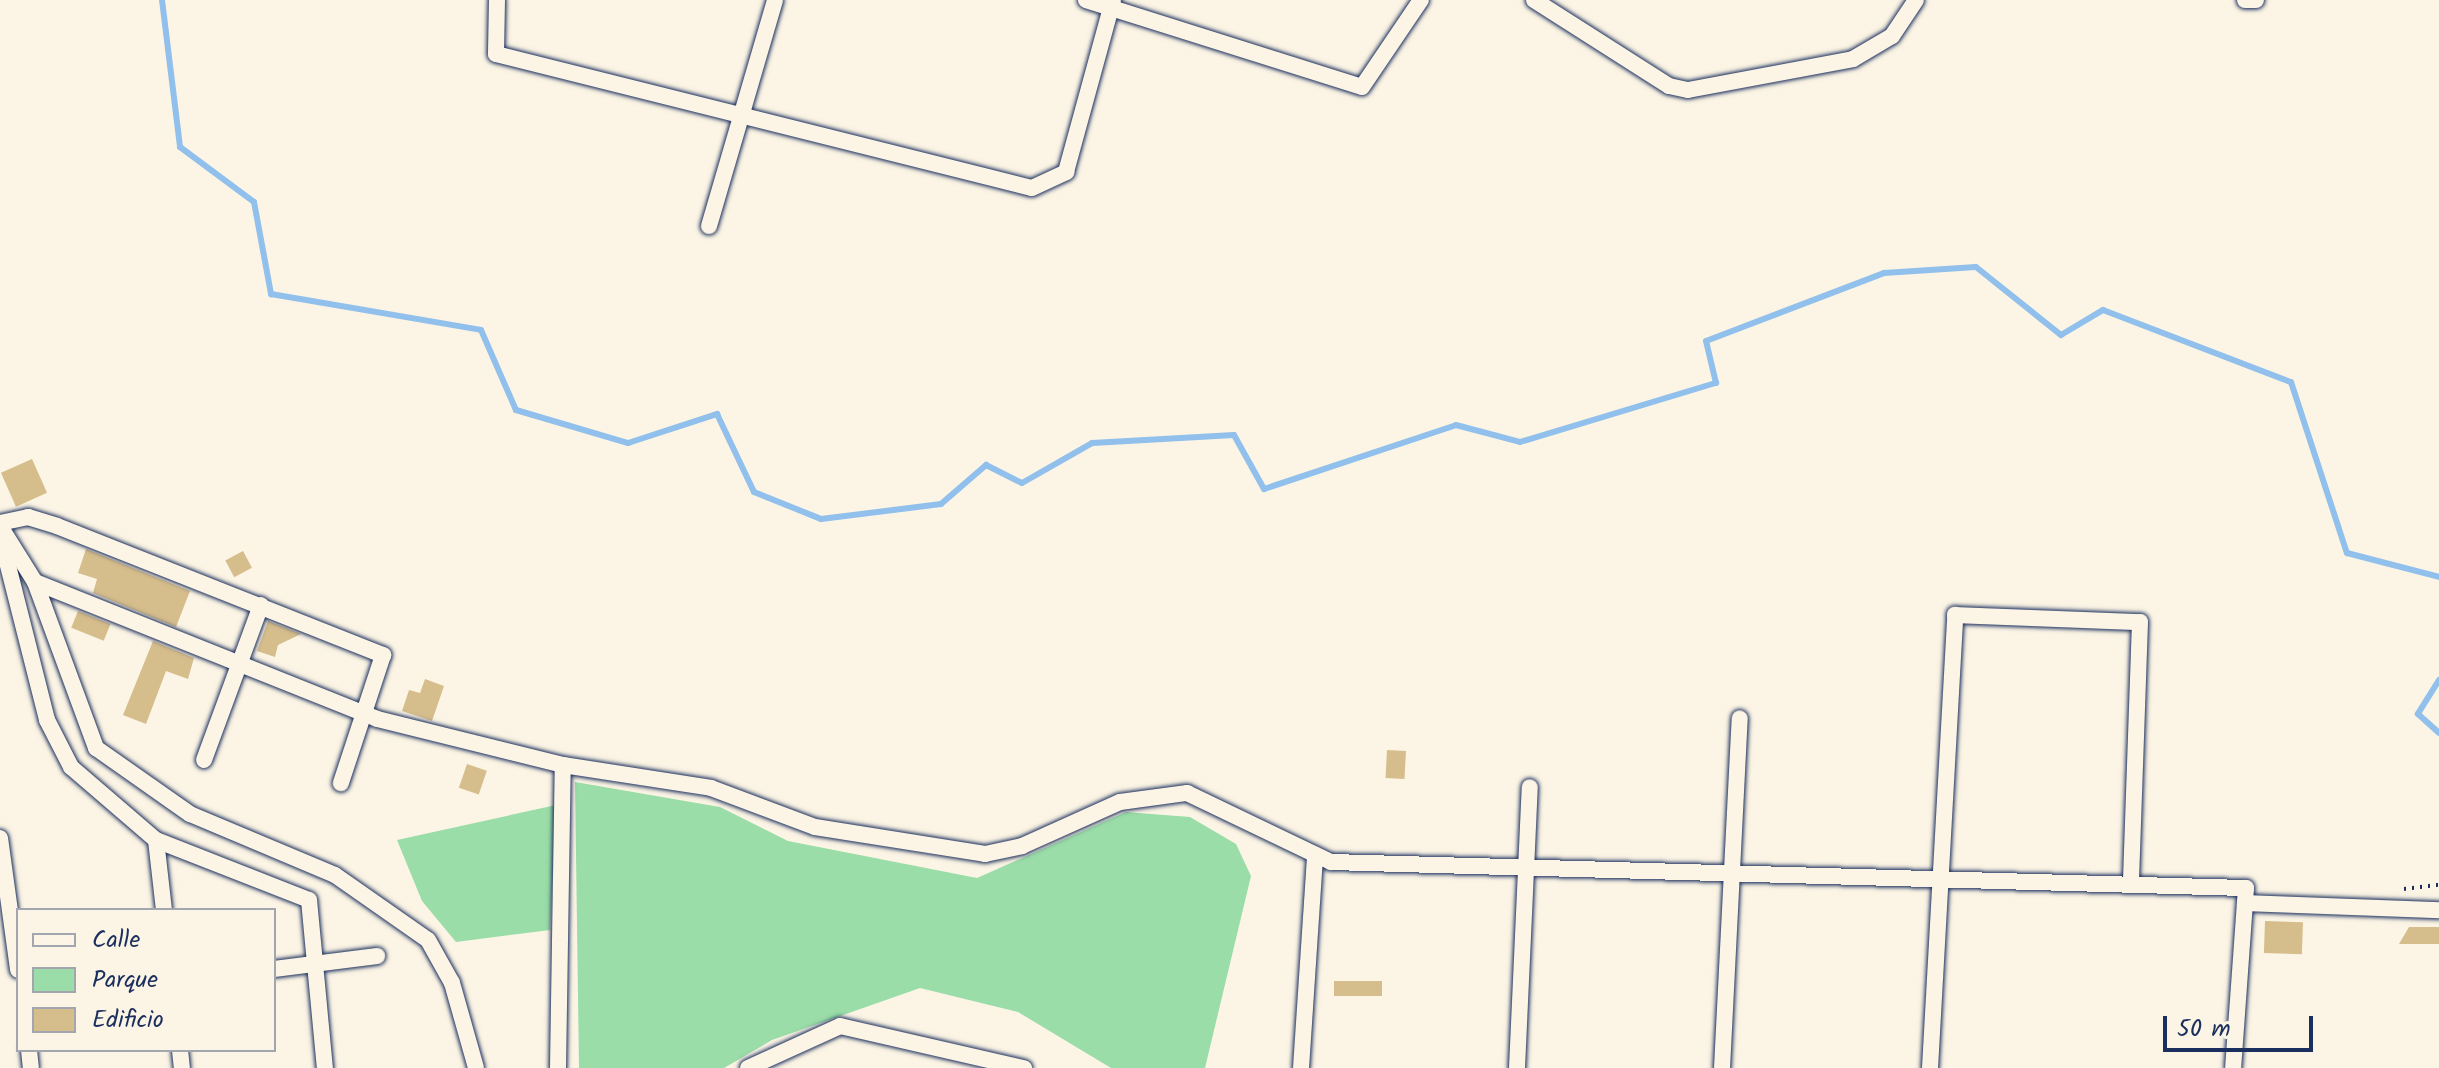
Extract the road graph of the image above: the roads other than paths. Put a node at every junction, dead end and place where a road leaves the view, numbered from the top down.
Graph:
1 (497, 0) edge
2 (775, 0) edge
3 (1086, 0) edge
4 (1421, 0) edge
5 (1534, 0) edge
6 (1894, 0) edge
7 (2245, 0) edge
8 (2256, 0) edge
9 (1112, 4) edge
10 (1913, 5) edge
11 (738, 116) junction
12 (709, 226) dead end
13 (0, 524) edge
14 (0, 534) edge
15 (35, 582) junction
16 (261, 605) junction
17 (236, 667) junction
18 (367, 714) junction
19 (1740, 718) dead end
20 (204, 760) dead end
21 (563, 765) junction
22 (341, 783) dead end
23 (1530, 787) dead end
24 (0, 838) edge
25 (156, 840) junction
26 (1, 855) edge
27 (1315, 855) junction
28 (1523, 869) junction
29 (1728, 875) junction
30 (2131, 880) junction
31 (1938, 882) junction
32 (2245, 903) junction
33 (164, 908) edge
34 (2439, 910) edge
35 (16, 956) edge
36 (377, 956) dead end
37 (317, 963) junction
38 (276, 969) edge
39 (1022, 1067) edge
40 (325, 1068) edge
41 (476, 1068) edge
42 (558, 1068) edge
43 (748, 1068) edge
44 (1301, 1068) edge
45 (1517, 1068) edge
46 (1722, 1068) edge
47 (1930, 1068) edge
48 (2233, 1068) edge

1 - 11 street
2 - 11 street
3 - 9 street
4 - 9 street
5 - 10 street
6 - 10 street
7 - 8 street
9 - 11 street
11 - 12 street
13 - 15 street
13 - 16 street
14 - 25 street
15 - 17 street
15 - 41 street
16 - 17 street
16 - 18 street
17 - 18 street
17 - 20 street
18 - 21 street
18 - 22 street
19 - 29 street
21 - 27 street
21 - 42 street
23 - 28 street
24 - 26 street
25 - 33 street
25 - 37 street
26 - 35 street
27 - 28 street
27 - 44 street
28 - 29 street
28 - 45 street
29 - 31 street
29 - 46 street
30 - 31 street
30 - 31 street
30 - 32 street
31 - 47 street
32 - 34 street
32 - 48 street
36 - 37 street
37 - 38 street
37 - 40 street
39 - 43 street

